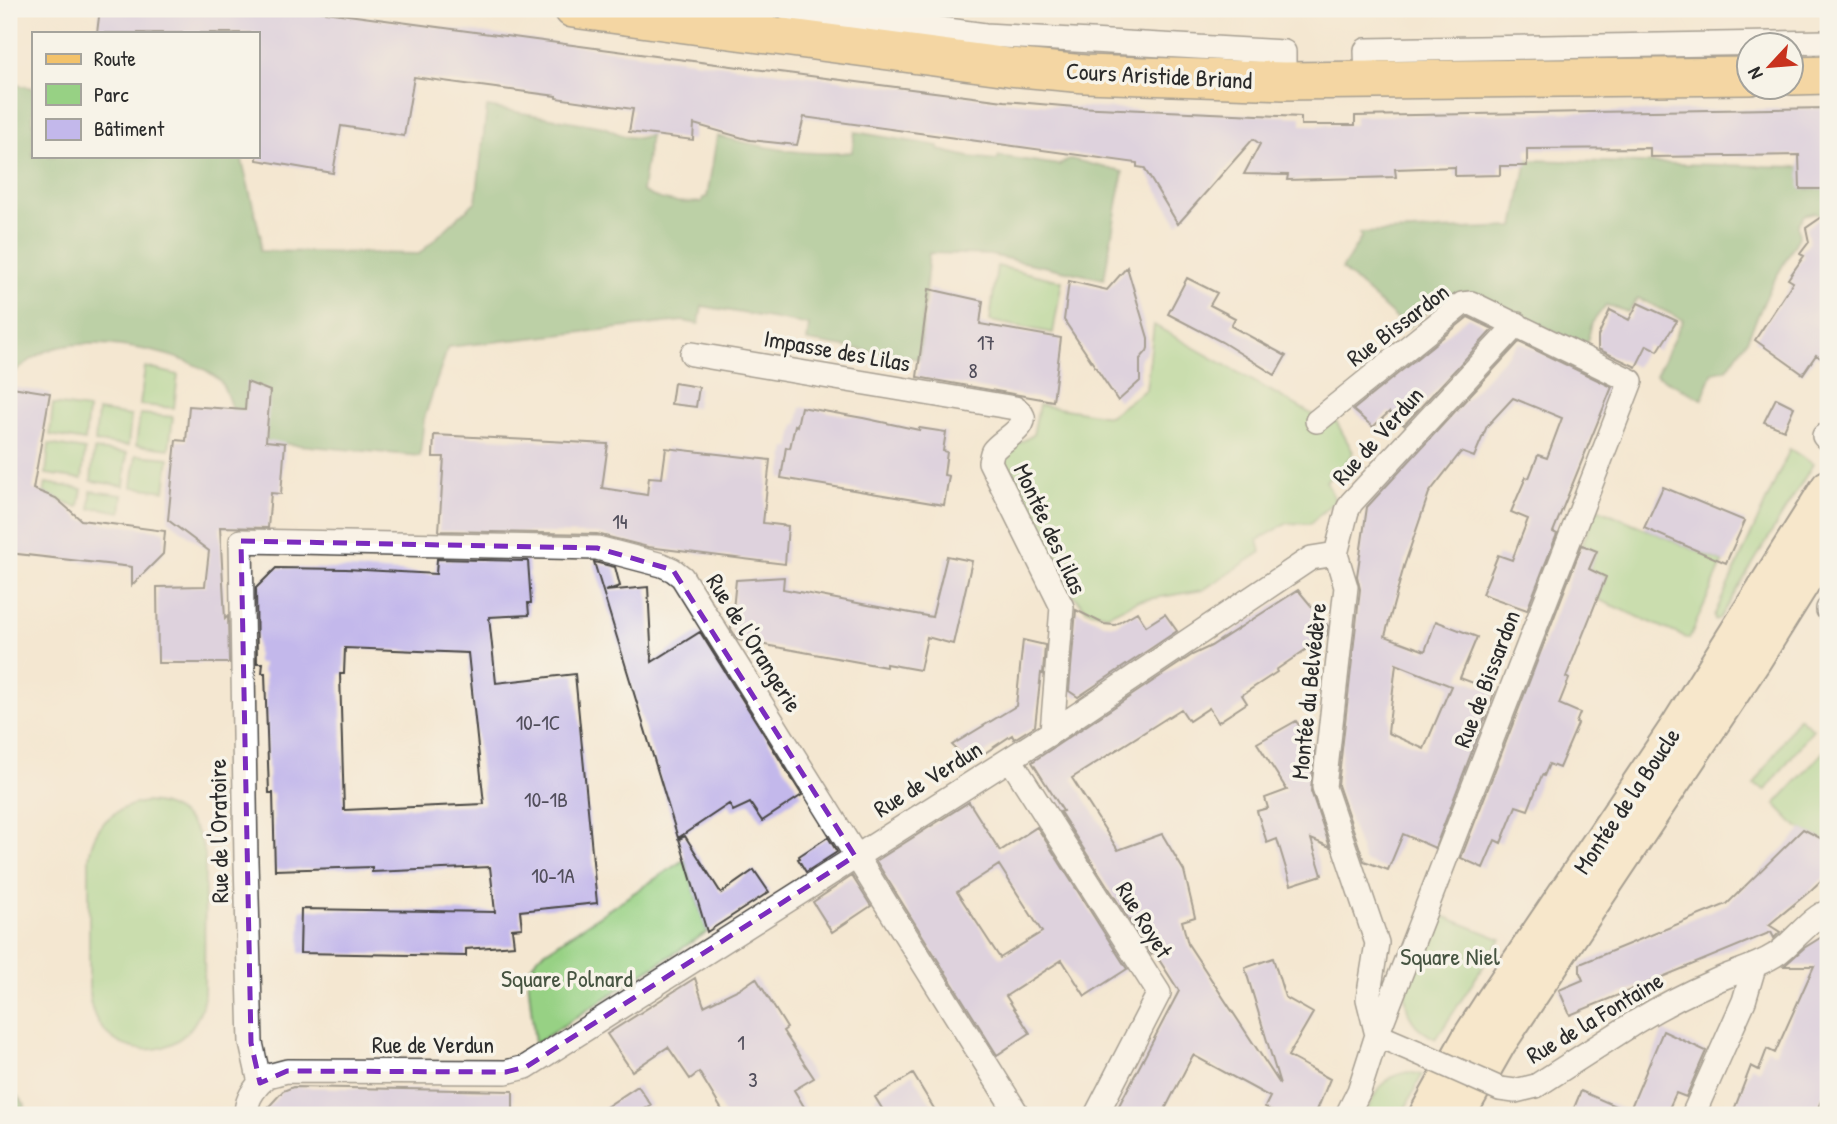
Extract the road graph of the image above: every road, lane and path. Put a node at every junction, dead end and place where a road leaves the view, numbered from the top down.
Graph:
1 (573, 9) edge
2 (789, 9) edge
3 (1828, 42) edge
4 (1828, 75) edge
5 (1736, 76) edge
6 (1806, 76) edge
7 (1367, 80) junction
8 (1284, 81) junction
9 (1517, 324) junction
10 (692, 354) dead end
11 (974, 401) joint
12 (1317, 421) dead end
13 (1828, 487) edge
14 (241, 541) joint
15 (1828, 542) edge
16 (1336, 554) junction
17 (1052, 732) junction
18 (1010, 759) junction
19 (855, 856) junction
20 (1828, 912) edge
21 (1754, 967) junction
22 (1377, 1035) junction
23 (260, 1083) junction
24 (246, 1115) edge
25 (1018, 1115) edge
26 (1096, 1115) edge
27 (1347, 1115) edge
28 (1426, 1115) edge
29 (1458, 1115) edge
30 (1693, 1115) edge

1 - 8 main road, Cours Aristide Briand
2 - 8 street
3 - 7 street
4 - 6 main road
5 - 7 main road, Cours Aristide Briand
7 - 8 main road, Cours Aristide Briand
9 - 12 street, Rue Bissardon
9 - 16 street, Rue de Verdun
9 - 22 street, Rue de Bissardon
10 - 11 street, Impasse des Lilas
11 - 17 street, Montée des Lilas
13 - 28 main road, Montée de la Boucle
14 - 19 street, Rue de l'Orangerie
14 - 23 street, Rue de l'Oratoire
15 - 29 main road, Montée de la Boucle
16 - 17 street, Rue de Verdun
16 - 22 street, Montée du Belvédère
17 - 18 street, Rue de Verdun
18 - 19 street, Rue de Verdun
18 - 26 street, Rue Royet
19 - 23 street, Rue de Verdun
19 - 25 street, Rue de l'Orangerie
20 - 21 street, Rue de la Fontaine
21 - 22 street, Rue de la Fontaine, bridge
21 - 30 street
22 - 27 street, Rue de Bissardon
23 - 24 street

